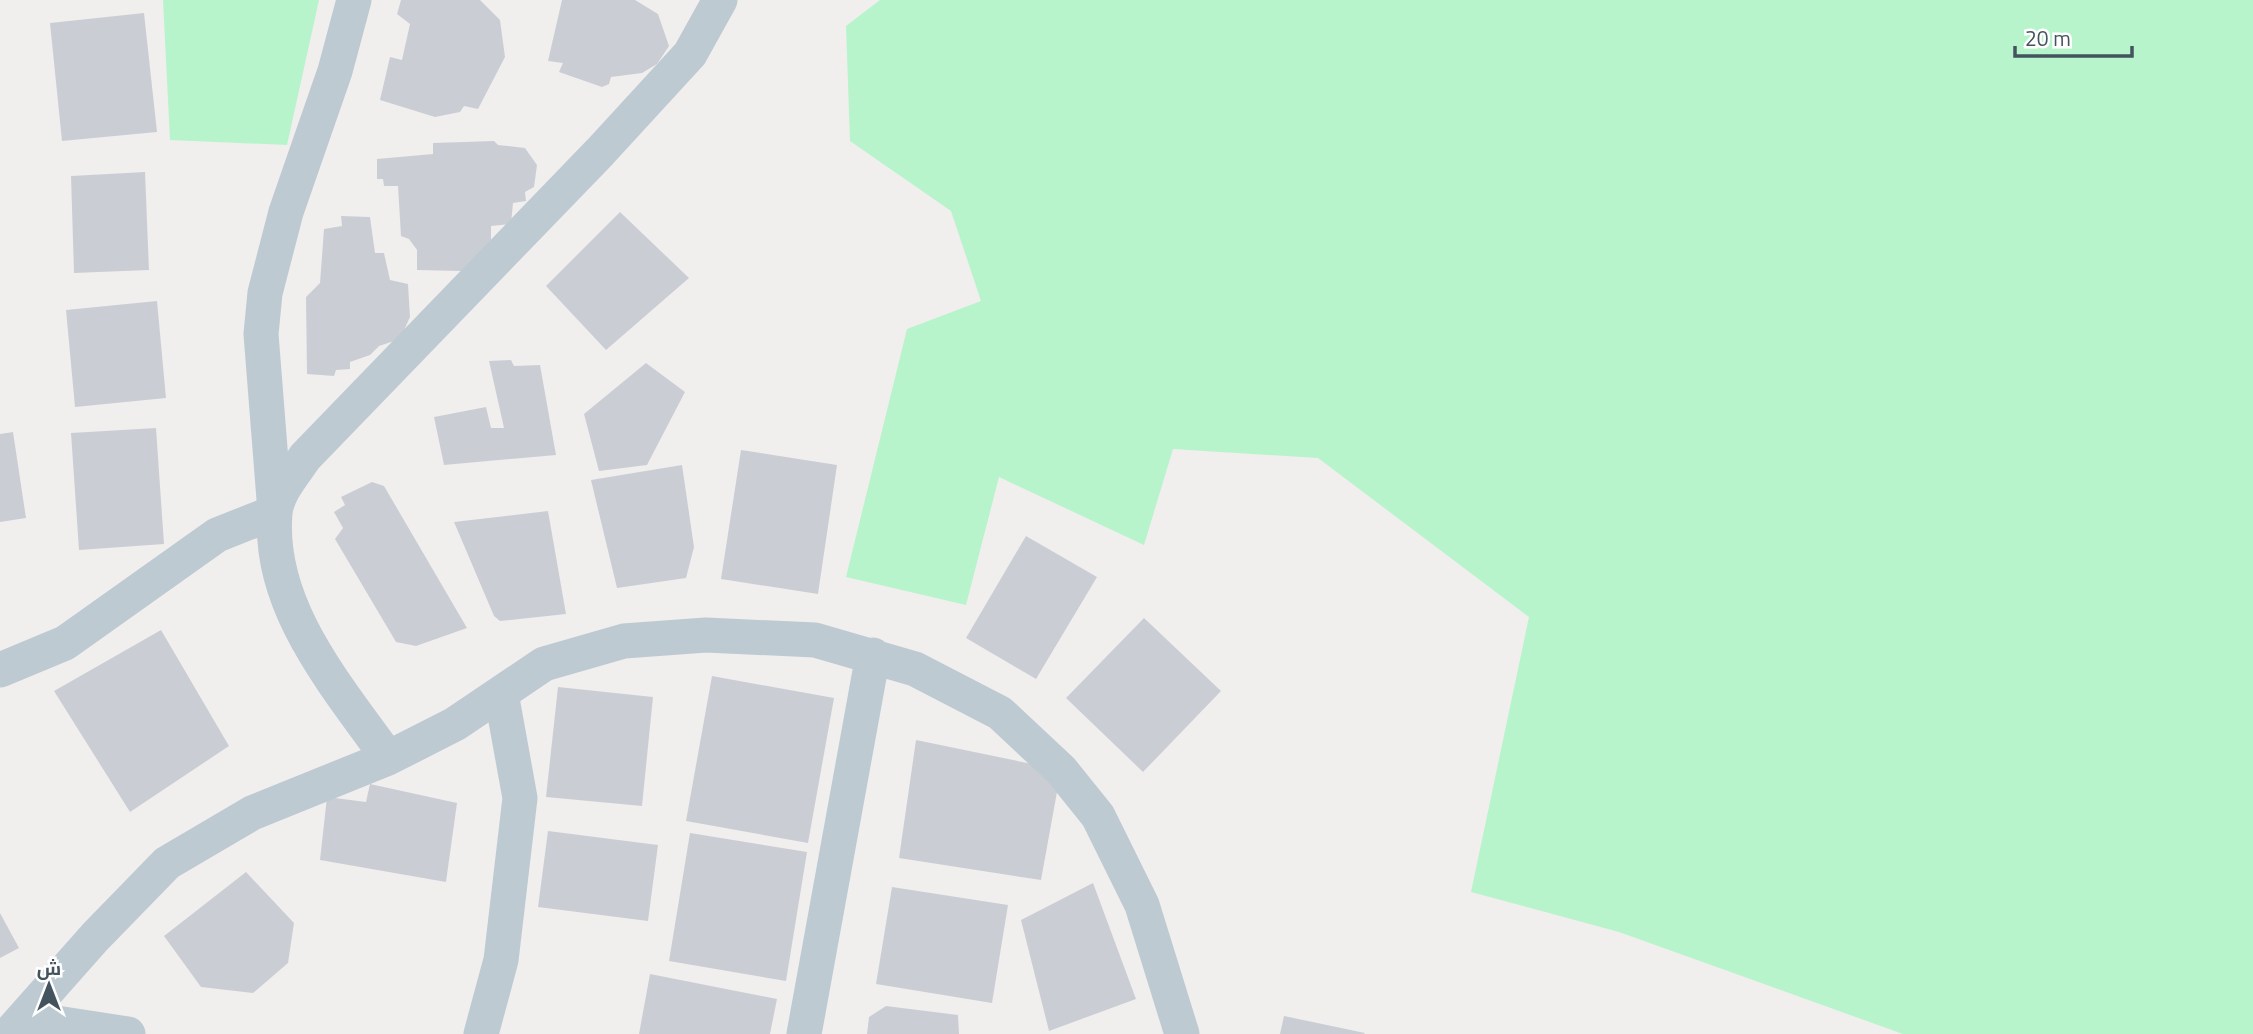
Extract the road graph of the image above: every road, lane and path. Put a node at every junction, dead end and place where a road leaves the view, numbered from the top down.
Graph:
1 (354, 0) edge
2 (720, 0) edge
3 (275, 512) junction
4 (873, 655) junction
5 (0, 670) edge
6 (501, 693) junction
7 (388, 758) junction
8 (17, 1026) edge
9 (128, 1034) edge
10 (481, 1034) edge
11 (804, 1034) edge
12 (1182, 1034) edge

1 - 3 street
2 - 3 street
3 - 5 street
3 - 7 street
4 - 6 street
4 - 11 street
4 - 12 street
6 - 7 street
6 - 10 street
7 - 8 street
8 - 9 street

